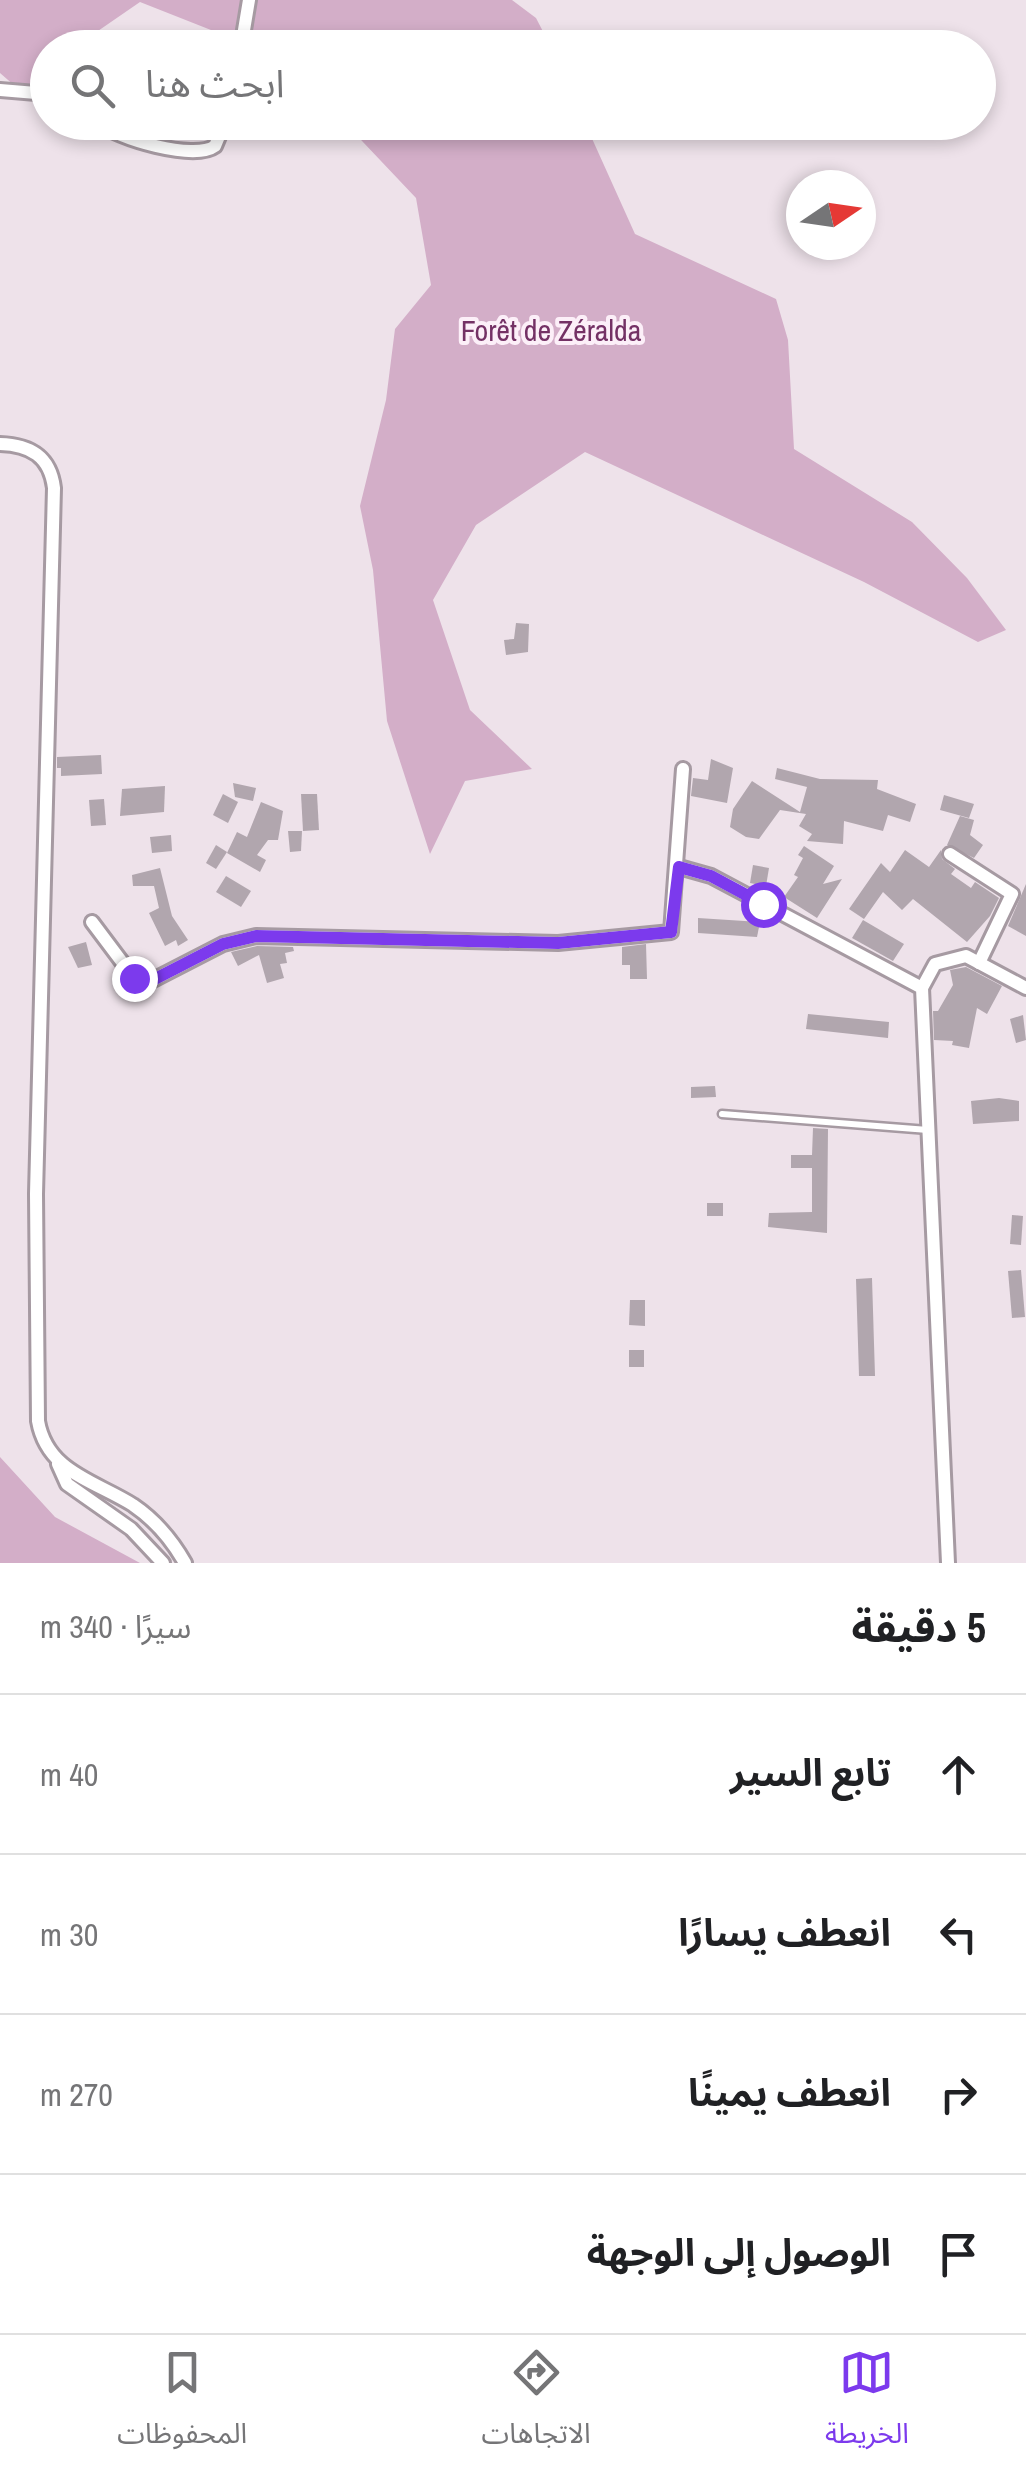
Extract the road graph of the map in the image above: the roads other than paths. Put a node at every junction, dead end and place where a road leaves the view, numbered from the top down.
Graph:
1 (249, 0) edge
2 (244, 30) edge
3 (0, 90) edge
4 (30, 92) edge
5 (138, 140) edge
6 (218, 140) edge
7 (0, 444) edge
8 (683, 770) dead end
9 (950, 854) dead end
10 (679, 867) junction
11 (92, 922) dead end
12 (979, 963) junction
13 (922, 988) junction
14 (1026, 988) edge
15 (722, 1114) dead end
16 (929, 1130) junction
17 (58, 1462) junction
18 (163, 1563) edge
19 (185, 1563) edge
20 (948, 1563) edge

1 - 2 street
3 - 4 street
5 - 6 street
7 - 17 street
8 - 10 street
9 - 12 street
10 - 11 street
10 - 13 street
12 - 13 street
12 - 14 street
13 - 16 street
15 - 16 lane
16 - 20 street
17 - 18 street
17 - 19 street

